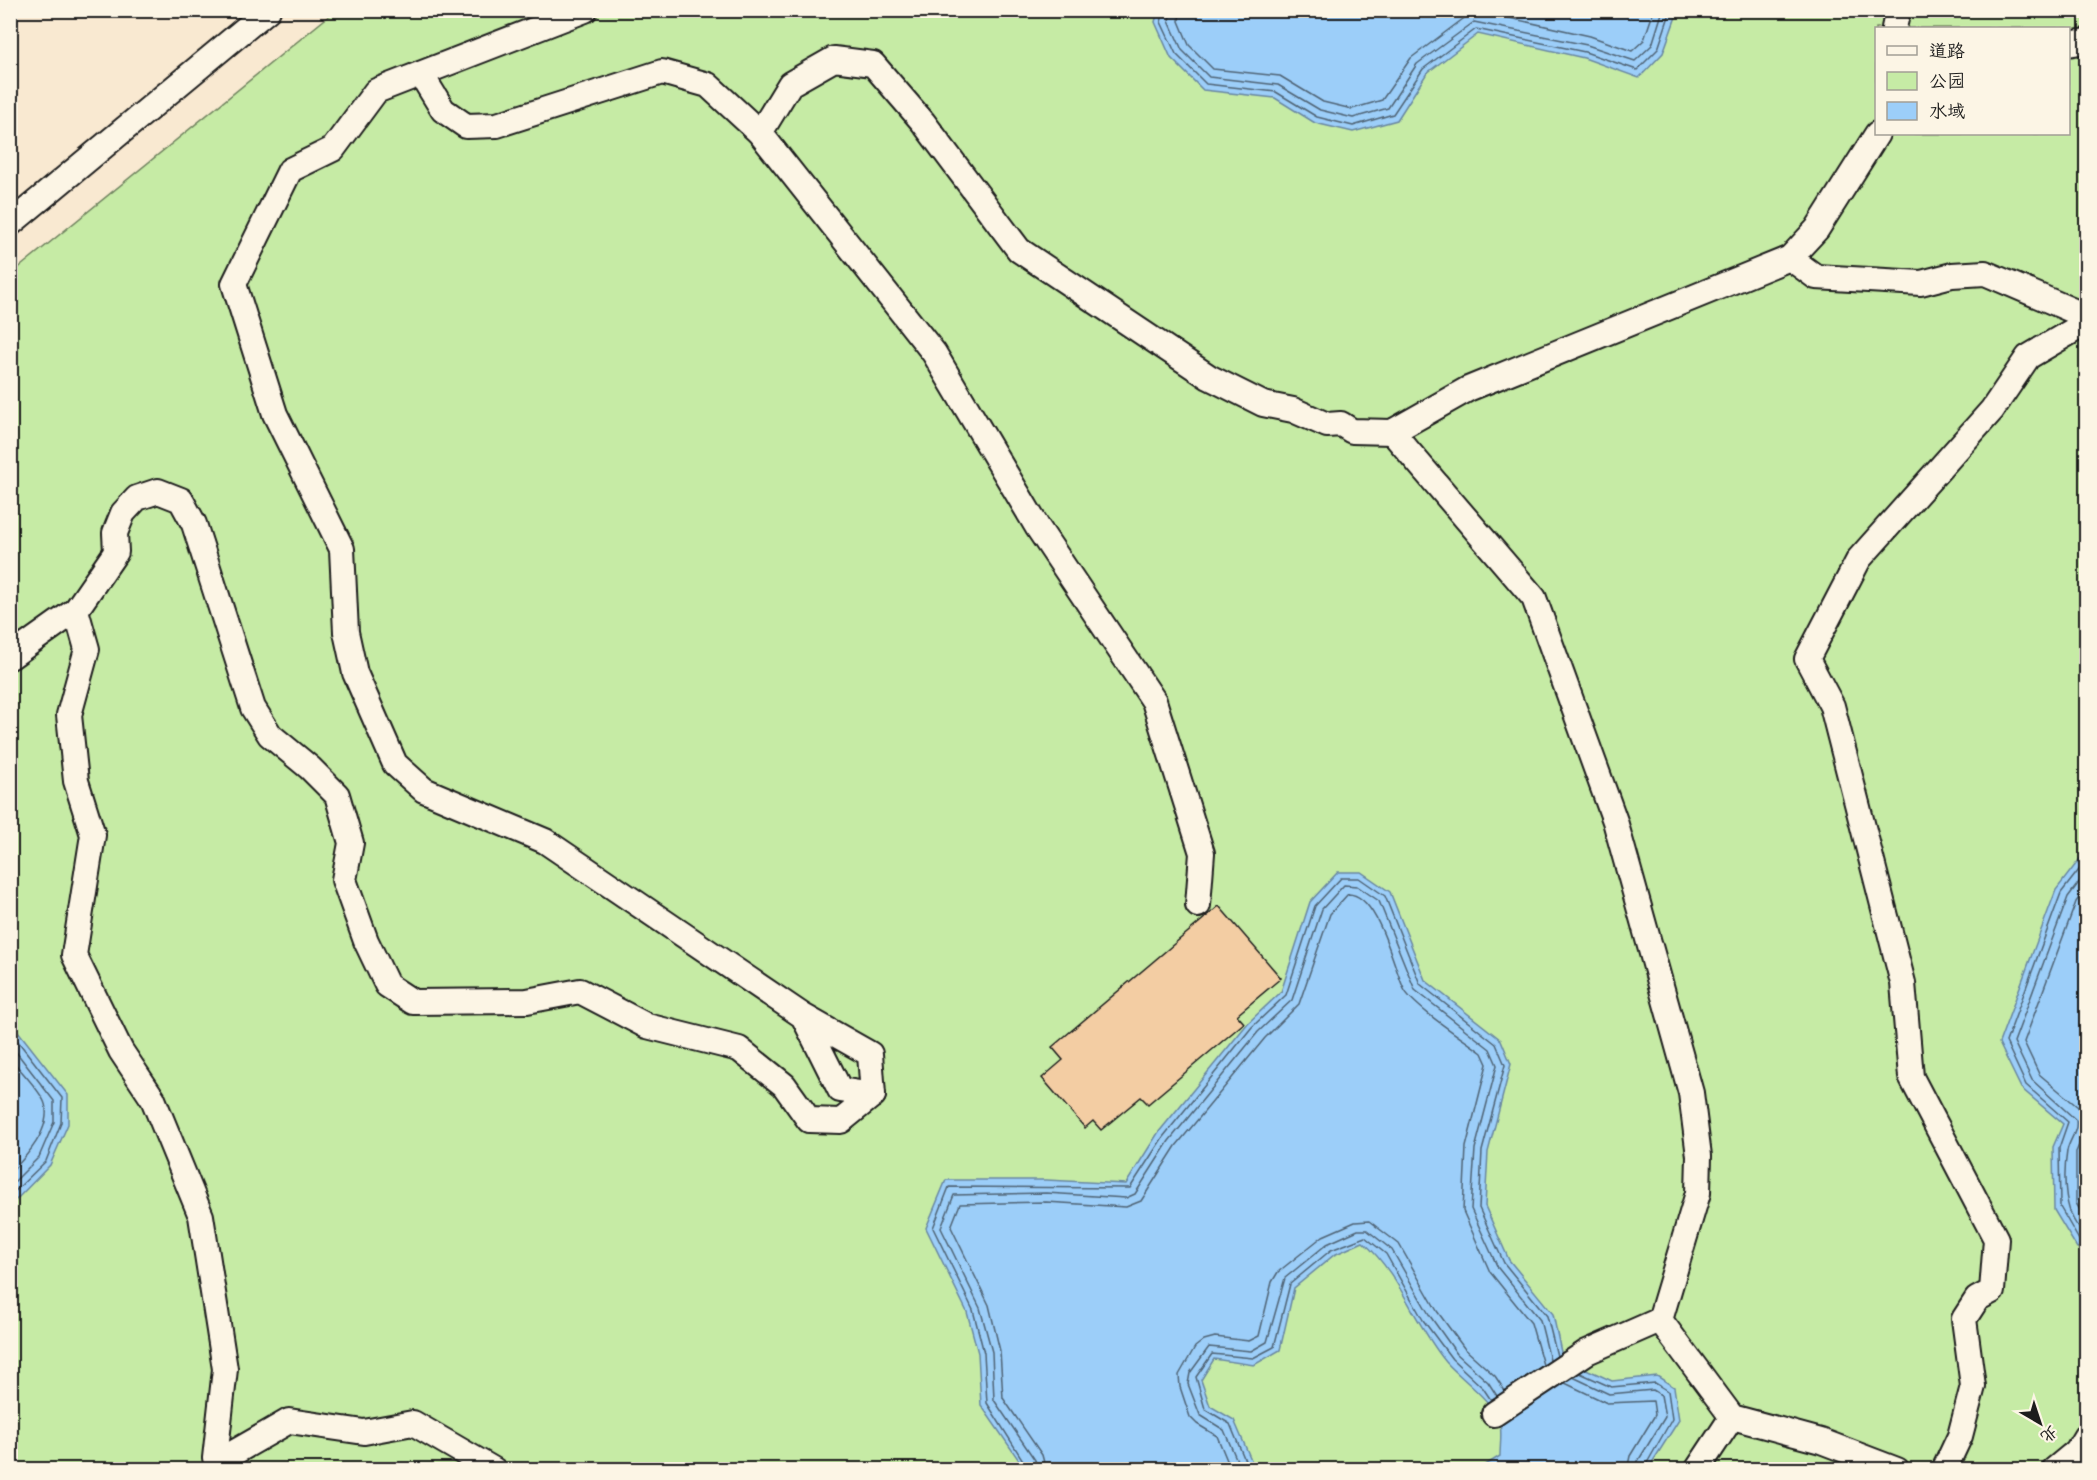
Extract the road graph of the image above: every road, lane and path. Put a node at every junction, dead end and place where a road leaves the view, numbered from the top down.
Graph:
1 (268, 10) edge
2 (585, 10) edge
3 (1898, 10) edge
4 (1894, 27) edge
5 (2086, 41) edge
6 (2070, 44) edge
7 (421, 74) junction
8 (760, 134) junction
9 (1876, 135) edge
10 (10, 224) edge
11 (1790, 258) junction
12 (2086, 313) edge
13 (2086, 323) edge
14 (1392, 432) junction
15 (76, 610) junction
16 (10, 657) edge
17 (1198, 905) dead end
18 (803, 1016) junction
19 (873, 1095) junction
20 (1660, 1320) junction
21 (1494, 1414) dead end
22 (1732, 1418) junction
23 (2086, 1436) edge
24 (495, 1470) edge
25 (1697, 1470) edge
26 (1897, 1470) edge
27 (1944, 1470) edge
28 (2054, 1470) edge

1 - 10 street
2 - 7 street
3 - 4 street
5 - 6 street
7 - 8 street
7 - 18 street
8 - 14 street
8 - 17 street
9 - 11 street
11 - 12 street
11 - 14 street
13 - 27 street
14 - 20 street
15 - 16 street
15 - 19 street
15 - 24 street
18 - 19 street
18 - 19 street
20 - 21 street
20 - 22 street
22 - 25 street
22 - 26 street
23 - 28 street

